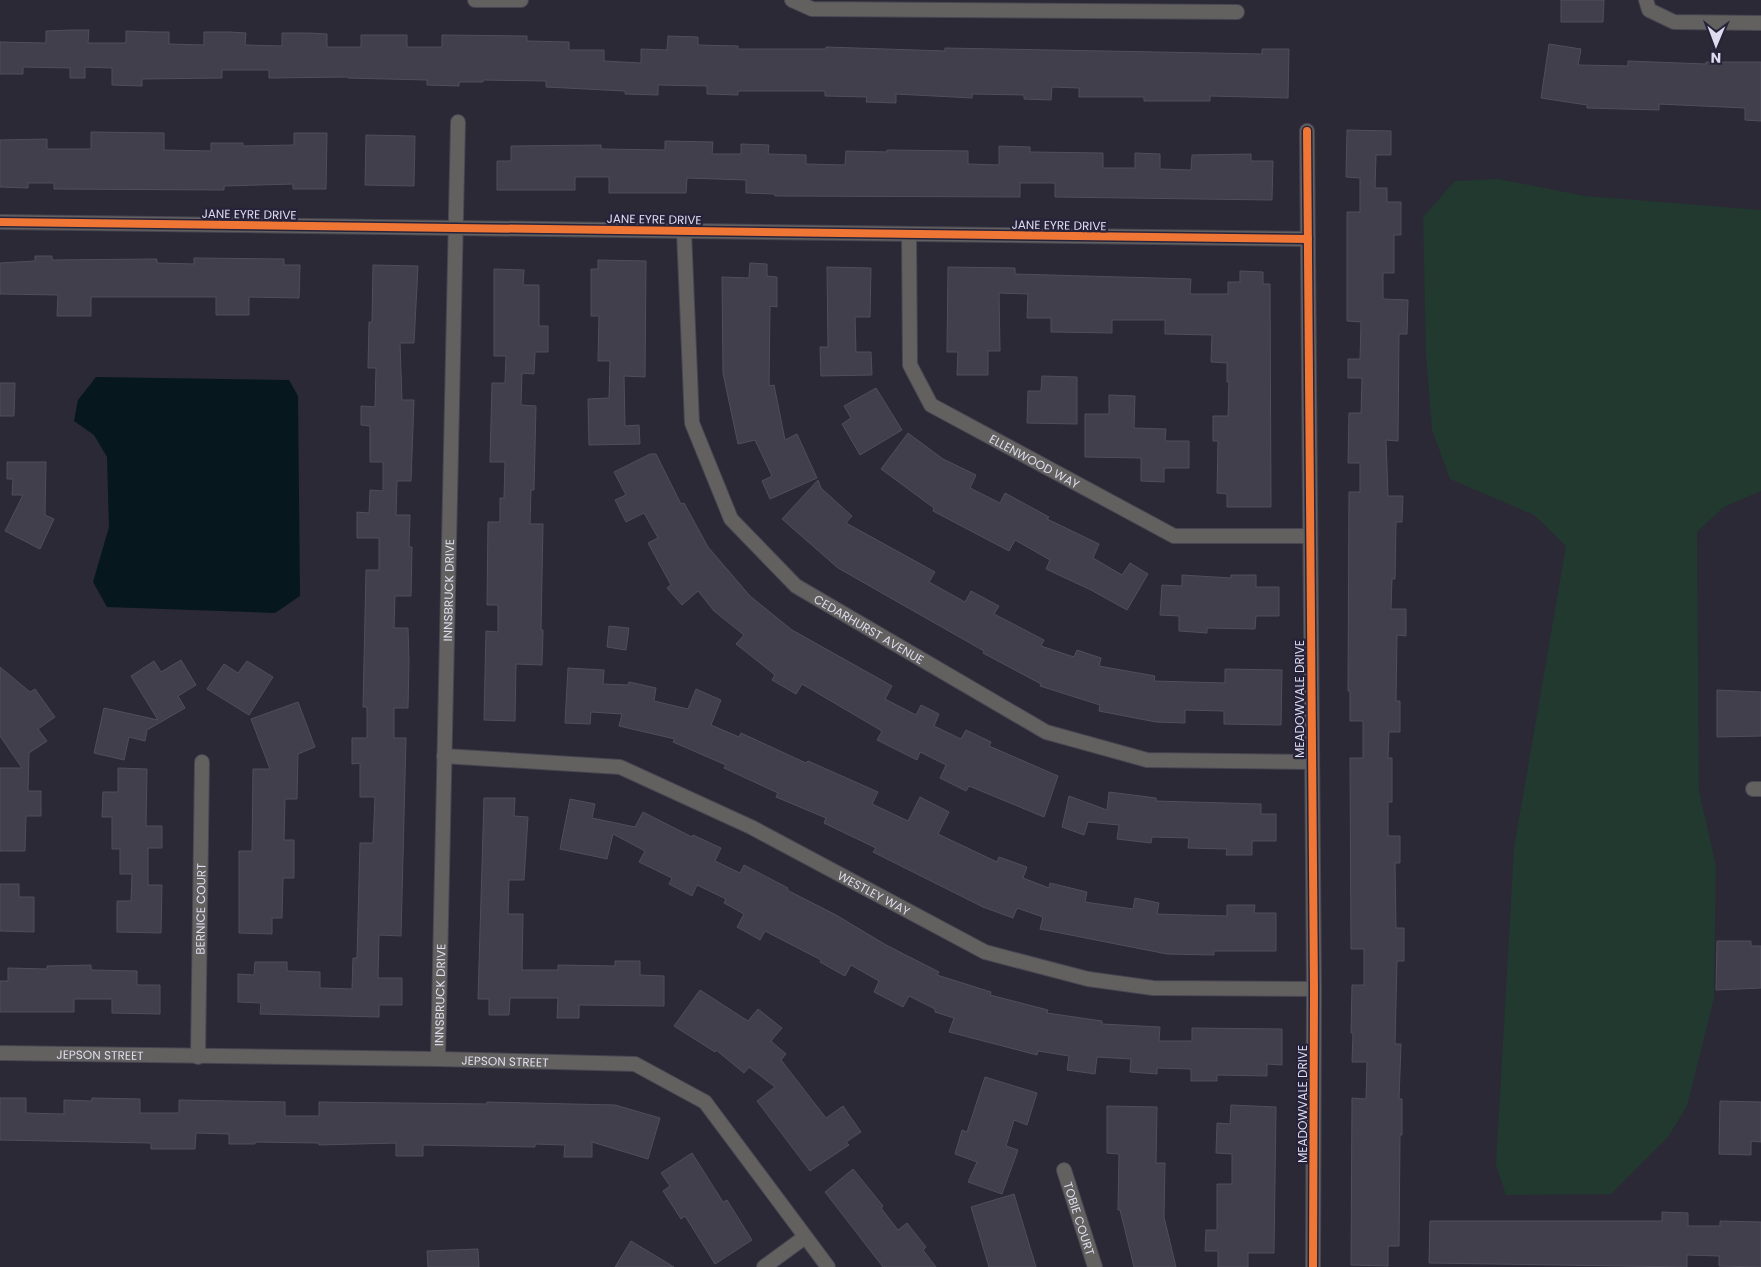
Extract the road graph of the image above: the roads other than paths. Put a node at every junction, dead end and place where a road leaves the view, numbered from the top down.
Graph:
1 (475, 0) edge
2 (521, 0) edge
3 (792, 0) edge
4 (1646, 0) edge
5 (949, 5) edge
6 (1237, 12) dead end
7 (1761, 23) edge
8 (458, 122) dead end
9 (1307, 132) dead end
10 (0, 222) edge
11 (456, 228) junction
12 (684, 231) junction
13 (909, 234) junction
14 (1308, 239) junction
15 (1309, 536) junction
16 (444, 756) junction
17 (202, 762) dead end
18 (1311, 762) junction
19 (1314, 989) junction
20 (0, 1053) edge
21 (198, 1057) junction
22 (438, 1059) junction
23 (1064, 1170) dead end
24 (805, 1237) junction
25 (764, 1267) edge
26 (828, 1267) edge
27 (1095, 1267) edge
28 (1313, 1267) edge

1 - 2 street
3 - 5 street
4 - 7 street
5 - 6 street
8 - 11 street, INNSBRUCK DRIVE
9 - 14 street, MEADOWVALE DRIVE
10 - 11 street, JANE EYRE DRIVE
11 - 12 street, JANE EYRE DRIVE
11 - 16 street, INNSBRUCK DRIVE
12 - 13 street, JANE EYRE DRIVE
12 - 18 street, CEDARHURST AVENUE
13 - 14 street, JANE EYRE DRIVE
13 - 15 street, ELLENWOOD WAY
14 - 15 street, MEADOWVALE DRIVE
15 - 18 street, MEADOWVALE DRIVE
16 - 19 street, WESTLEY WAY
16 - 22 street, INNSBRUCK DRIVE
17 - 21 street, BERNICE COURT
18 - 19 street, MEADOWVALE DRIVE
19 - 28 street, MEADOWVALE DRIVE
20 - 21 street, JEPSON STREET
21 - 22 street, JEPSON STREET
22 - 24 street, JEPSON STREET
23 - 27 street, TOBIE COURT
24 - 25 street
24 - 26 street, JEPSON STREET

